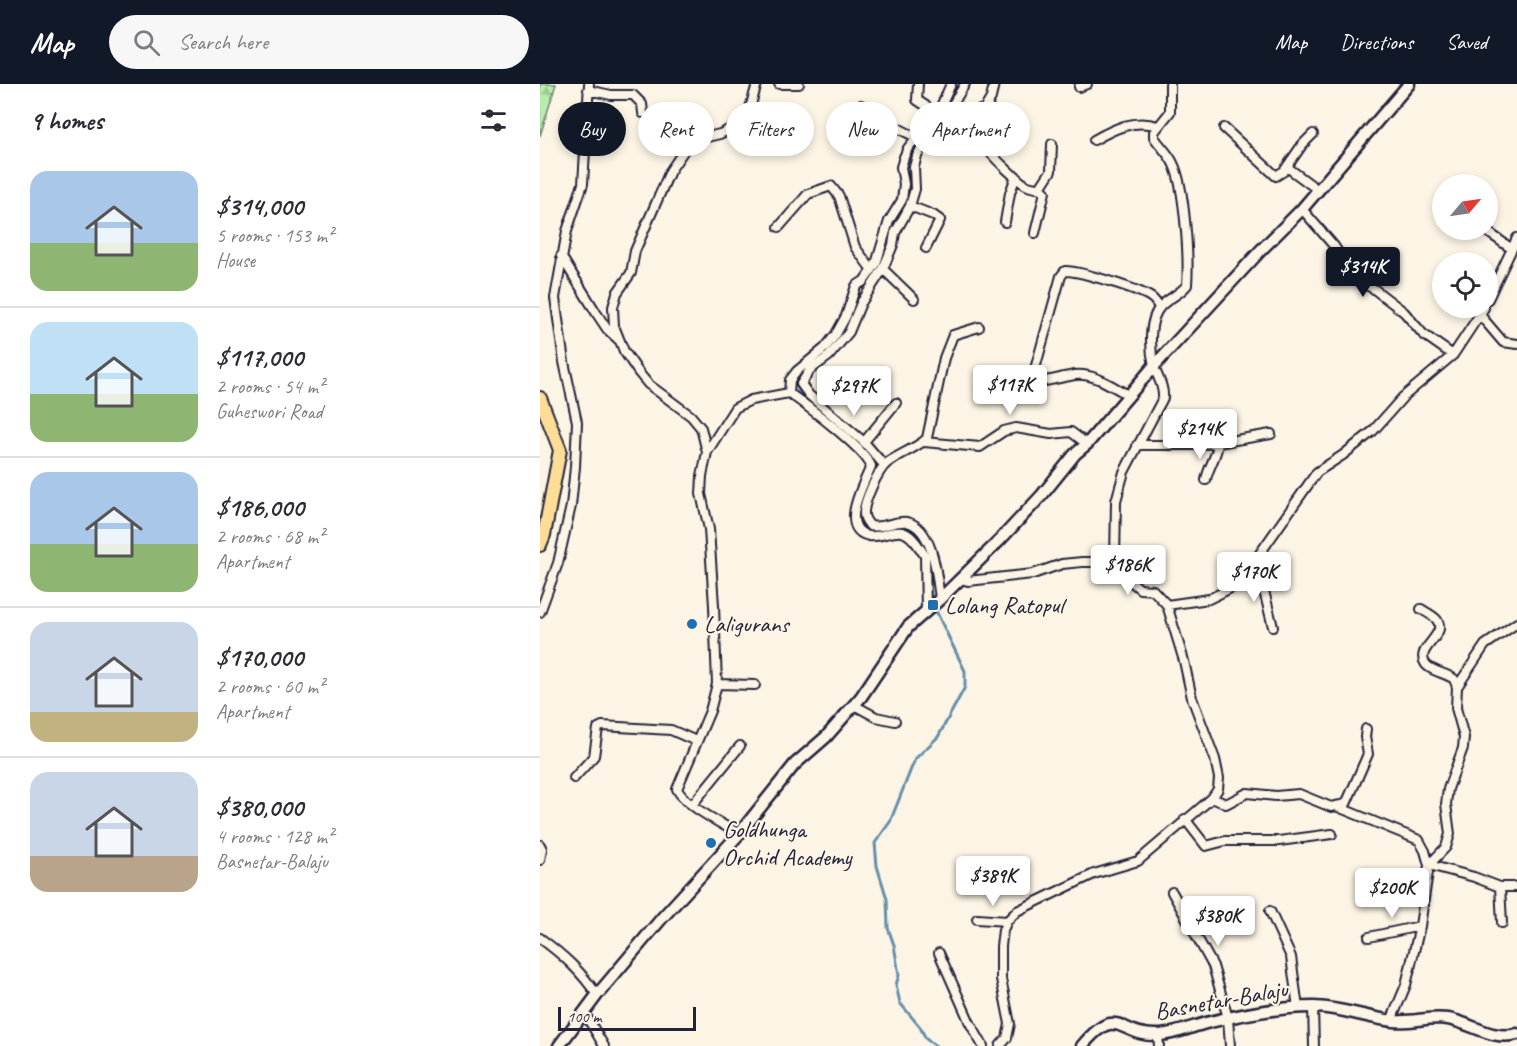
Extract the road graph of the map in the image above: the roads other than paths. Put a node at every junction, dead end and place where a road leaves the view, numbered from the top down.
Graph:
1 (757, 84) edge
2 (779, 84) edge
3 (799, 84) edge
4 (918, 84) edge
5 (951, 84) edge
6 (965, 84) edge
7 (994, 84) edge
8 (1170, 84) edge
9 (1408, 85) edge
10 (589, 87) edge
11 (640, 102) edge
12 (921, 102) edge
13 (946, 102) edge
14 (952, 102) edge
15 (990, 102) edge
16 (1158, 126) junction
17 (1224, 128) dead end
18 (1313, 134) dead end
19 (1094, 140) dead end
20 (1052, 144) dead end
21 (910, 146) edge
22 (917, 156) edge
23 (995, 156) edge
24 (1287, 167) junction
25 (1016, 176) junction
26 (1040, 188) junction
27 (1318, 190) junction
28 (907, 202) junction
29 (1302, 209) junction
30 (1005, 222) dead end
31 (779, 227) dead end
32 (1035, 233) dead end
33 (1517, 238) edge
34 (1498, 239) edge
35 (926, 248) dead end
36 (1512, 249) junction
37 (561, 256) junction
38 (883, 269) junction
39 (872, 270) junction
40 (1498, 278) edge
41 (914, 299) dead end
42 (1159, 307) junction
43 (1477, 318) edge
44 (1487, 318) edge
45 (979, 327) dead end
46 (620, 341) junction
47 (1517, 344) edge
48 (1453, 356) junction
49 (1154, 366) junction
50 (789, 393) junction
51 (1128, 395) junction
52 (540, 398) edge
53 (896, 403) dead end
54 (1271, 434) dead end
55 (864, 442) junction
56 (924, 442) junction
57 (1218, 443) junction
58 (1087, 444) junction
59 (1137, 445) junction
60 (707, 452) junction
61 (884, 465) junction
62 (1206, 480) dead end
63 (540, 546) edge
64 (1115, 562) junction
65 (1249, 569) junction
66 (962, 579) junction
67 (940, 599) junction
68 (1167, 604) junction
69 (1421, 609) dead end
70 (540, 612) edge
71 (926, 612) junction
72 (1517, 623) edge
73 (1273, 627) dead end
74 (717, 684) junction
75 (755, 685) dead end
76 (1457, 687) junction
77 (854, 705) junction
78 (895, 721) dead end
79 (1366, 729) dead end
80 (696, 741) junction
81 (740, 746) dead end
82 (574, 778) dead end
83 (1212, 798) junction
84 (692, 805) junction
85 (1338, 807) junction
86 (1185, 819) junction
87 (739, 834) junction
88 (1332, 834) dead end
89 (540, 846) edge
90 (540, 860) edge
91 (1429, 865) junction
92 (1500, 887) junction
93 (1517, 887) edge
94 (1172, 892) dead end
95 (1269, 910) dead end
96 (977, 919) dead end
97 (1007, 921) junction
98 (1502, 923) dead end
99 (1420, 926) junction
100 (540, 938) edge
101 (1369, 938) dead end
102 (939, 953) dead end
103 (597, 995) junction
104 (1313, 1007) junction
105 (1298, 1008) junction
106 (584, 1012) junction
107 (1228, 1018) junction
108 (1391, 1021) junction
109 (1517, 1034) edge
110 (1159, 1041) edge
111 (559, 1046) edge
112 (604, 1046) edge
113 (983, 1046) edge
114 (1000, 1046) edge
115 (1082, 1046) edge
116 (1230, 1046) edge
117 (1314, 1046) edge

1 - 46 street
2 - 3 street
4 - 12 street
5 - 13 street
6 - 14 street
7 - 15 street
8 - 16 street
9 - 27 street
10 - 11 street
10 - 37 street
16 - 19 street
16 - 42 street
17 - 24 street
18 - 24 street
20 - 26 street
21 - 28 street
22 - 28 street
23 - 25 street
24 - 27 street
25 - 26 street
25 - 30 street
26 - 32 street
27 - 29 street
28 - 35 street
28 - 38 street
28 - 39 street
29 - 48 street
29 - 49 street
31 - 39 street
33 - 36 street
34 - 36 street
36 - 40 street
37 - 46 street
37 - 70 street
38 - 41 street
38 - 55 street
39 - 50 street
42 - 49 street
42 - 51 street
43 - 48 street
44 - 47 street
45 - 56 street
46 - 60 street
48 - 65 street
49 - 51 street
49 - 59 street
50 - 60 street
50 - 71 street
51 - 58 street
52 - 63 main road
53 - 55 street
54 - 57 street
55 - 61 street
56 - 58 street
56 - 61 street
57 - 59 street
57 - 62 street
58 - 66 street
59 - 64 street
60 - 74 street
61 - 67 street
64 - 66 street
64 - 68 street
65 - 68 street
65 - 73 street
66 - 67 street
67 - 71 street
68 - 83 street
69 - 76 street
71 - 77 street
72 - 76 street
74 - 75 street
74 - 80 street
76 - 91 street
77 - 78 street
77 - 87 street
79 - 85 street
80 - 82 street
80 - 84 street
81 - 84 street
83 - 85 street
83 - 86 street
84 - 87 street
85 - 91 street
86 - 88 street
86 - 97 street
87 - 103 street
89 - 90 street
91 - 92 street
91 - 99 street
92 - 93 street
92 - 98 street
94 - 107 street
95 - 105 street
96 - 97 street
97 - 114 street
99 - 101 street
99 - 108 street
100 - 103 street
102 - 113 street
103 - 106 street
104 - 105 street, Basnetar-Balaju
104 - 108 street, Basnetar-Balaju
104 - 117 street
105 - 107 street, Basnetar-Balaju
106 - 111 street
106 - 112 street
107 - 110 street, Basnetar-Balaju
107 - 116 street
108 - 109 street, Basnetar-Balaju
110 - 115 street, Basnetar-Balaju

